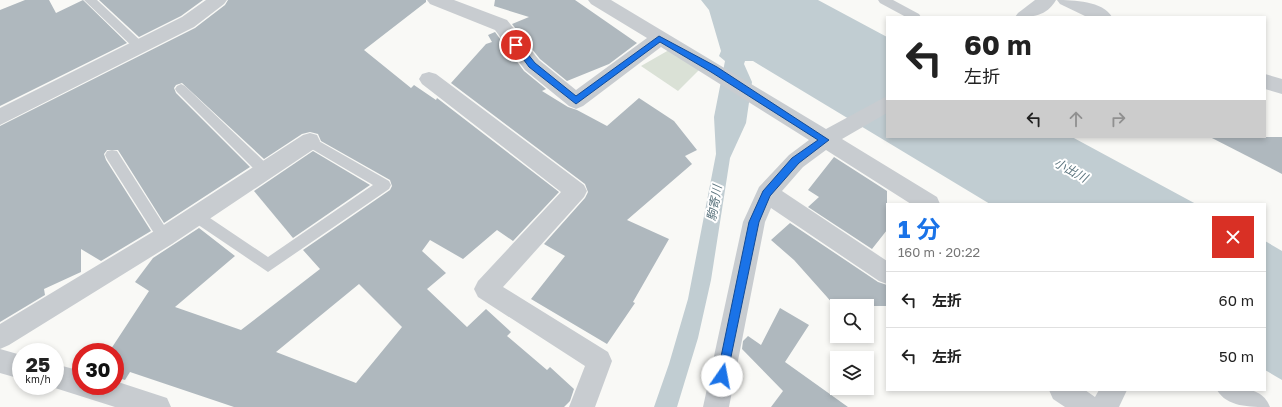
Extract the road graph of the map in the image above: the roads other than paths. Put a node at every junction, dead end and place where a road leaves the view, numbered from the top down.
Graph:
1 (90, 0) edge
2 (218, 0) edge
3 (436, 0) edge
4 (597, 0) edge
5 (884, 0) edge
6 (1047, 0) edge
7 (1066, 0) edge
8 (913, 16) edge
9 (1025, 16) edge
10 (1101, 16) edge
11 (659, 38) junction
12 (139, 46) junction
13 (429, 79) dead end
14 (1266, 81) edge
15 (1282, 87) edge
16 (181, 88) dead end
17 (886, 105) edge
18 (0, 117) edge
19 (829, 138) junction
20 (310, 141) joint
21 (112, 155) dead end
22 (265, 171) junction
23 (767, 193) junction
24 (927, 203) edge
25 (196, 216) junction
26 (164, 237) junction
27 (886, 273) edge
28 (0, 337) edge
29 (0, 361) edge
30 (12, 364) edge
31 (1064, 391) edge
32 (1113, 391) edge
33 (1232, 391) edge
34 (110, 395) edge
35 (127, 402) edge
36 (158, 407) edge
37 (582, 407) edge
38 (716, 407) edge
39 (1088, 407) edge
40 (1104, 407) edge
41 (1257, 407) edge

1 - 12 lane
2 - 12 street
3 - 11 street
4 - 11 street
5 - 8 lane
6 - 9 street
7 - 10 street
11 - 19 street
12 - 18 street
13 - 37 street
14 - 15 street
16 - 22 lane
17 - 19 street
19 - 23 street
19 - 24 street
20 - 22 street
20 - 25 lane
21 - 26 lane
22 - 25 street
23 - 27 street
23 - 38 street
25 - 26 street
26 - 28 street
29 - 30 street
31 - 39 street
32 - 40 street
33 - 41 street
34 - 35 street
35 - 36 street

